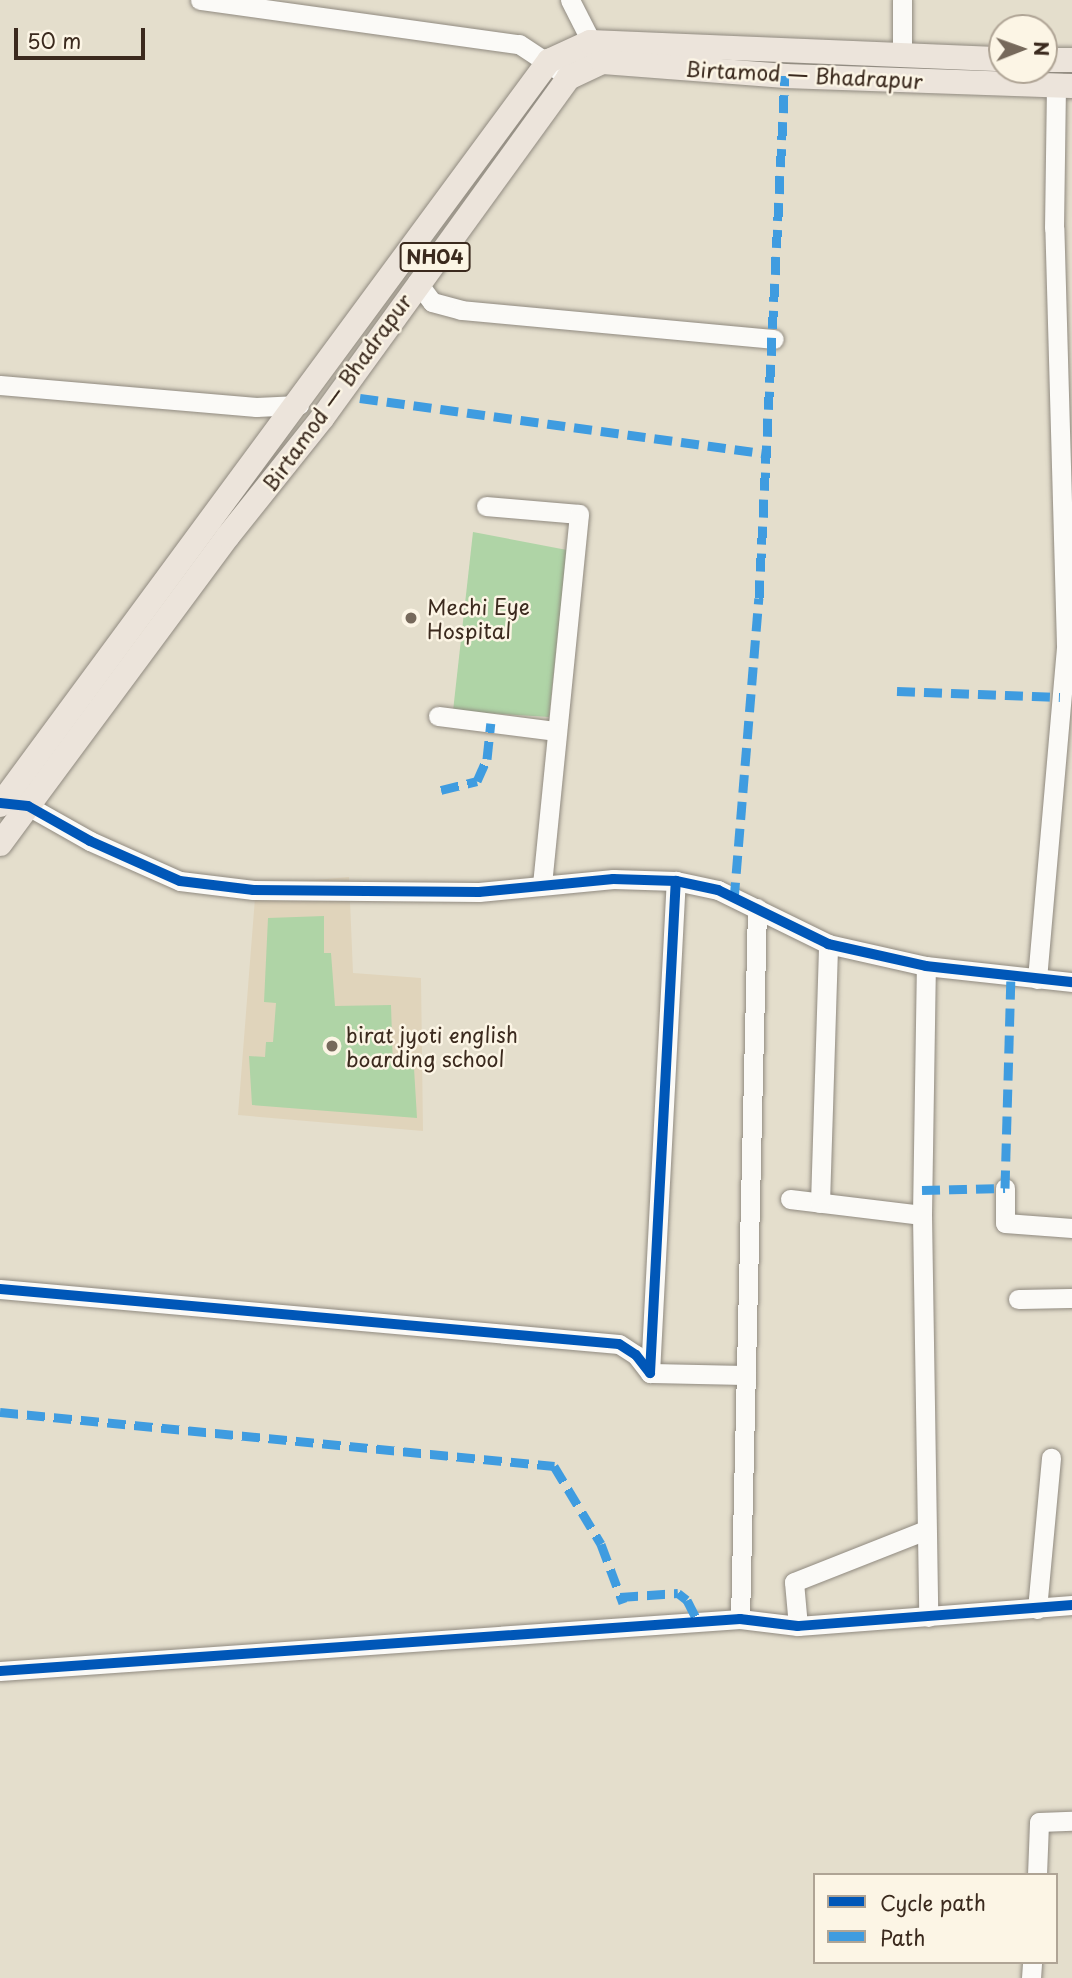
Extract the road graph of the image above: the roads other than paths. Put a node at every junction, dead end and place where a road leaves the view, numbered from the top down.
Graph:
1 (200, 0) edge
2 (570, 0) edge
3 (902, 0) edge
4 (596, 52) junction
5 (902, 55) junction
6 (988, 58) edge
7 (549, 61) junction
8 (568, 78) junction
9 (1064, 86) edge
10 (417, 282) junction
11 (774, 339) dead end
12 (0, 385) edge
13 (299, 405) junction
14 (486, 506) dead end
15 (220, 528) junction
16 (1069, 580) edge
17 (438, 716) dead end
18 (555, 731) junction
19 (0, 804) edge
20 (28, 806) junction
21 (0, 844) edge
22 (676, 881) junction
23 (542, 885) junction
24 (757, 908) junction
25 (828, 944) junction
26 (926, 966) junction
27 (1037, 979) junction
28 (1072, 982) edge
29 (1005, 1188) dead end
30 (790, 1199) dead end
31 (820, 1203) junction
32 (922, 1215) junction
33 (1072, 1228) edge
34 (0, 1289) edge
35 (1072, 1298) edge
36 (1018, 1299) dead end
37 (650, 1373) junction
38 (746, 1375) junction
39 (1052, 1458) dead end
40 (926, 1531) junction
41 (1072, 1605) edge
42 (1037, 1609) junction
43 (928, 1617) junction
44 (740, 1619) junction
45 (798, 1626) junction
46 (0, 1671) edge
47 (1072, 1821) edge
48 (1037, 1873) edge

1 - 7 street
2 - 4 street
3 - 5 street
4 - 5 main road, Birtamod — Bhadrapur / NH04
4 - 7 main road, Birtamod — Bhadrapur / NH04
4 - 8 main road, Birtamod — Bhadrapur / NH04
4 - 9 main road, Birtamod — Bhadrapur / NH04
5 - 6 main road, Birtamod — Bhadrapur / NH04
7 - 8 street
7 - 13 main road, Birtamod — Bhadrapur / NH04
8 - 10 main road, Birtamod — Bhadrapur / NH04
9 - 16 street
10 - 11 street
10 - 15 main road, Birtamod — Bhadrapur / NH04
12 - 13 street
13 - 15 main road, Birtamod — Bhadrapur / NH04
14 - 18 street
15 - 19 main road, Birtamod — Bhadrapur / NH04
15 - 20 main road, Birtamod — Bhadrapur / NH04
16 - 27 street
17 - 18 street
18 - 23 street
19 - 20 street
20 - 21 main road, Birtamod — Bhadrapur / NH04
20 - 23 street
22 - 23 street
22 - 24 street
22 - 37 street
24 - 25 street
24 - 38 street
25 - 26 street
25 - 31 street
26 - 27 street
26 - 32 street
27 - 28 street
29 - 33 street
30 - 31 street
31 - 32 street
32 - 40 street
34 - 37 street
35 - 36 street
37 - 38 street
38 - 44 street
39 - 42 street
40 - 43 street
40 - 45 street
41 - 42 street
42 - 43 street
43 - 45 street
44 - 45 street
44 - 46 street
47 - 48 street

